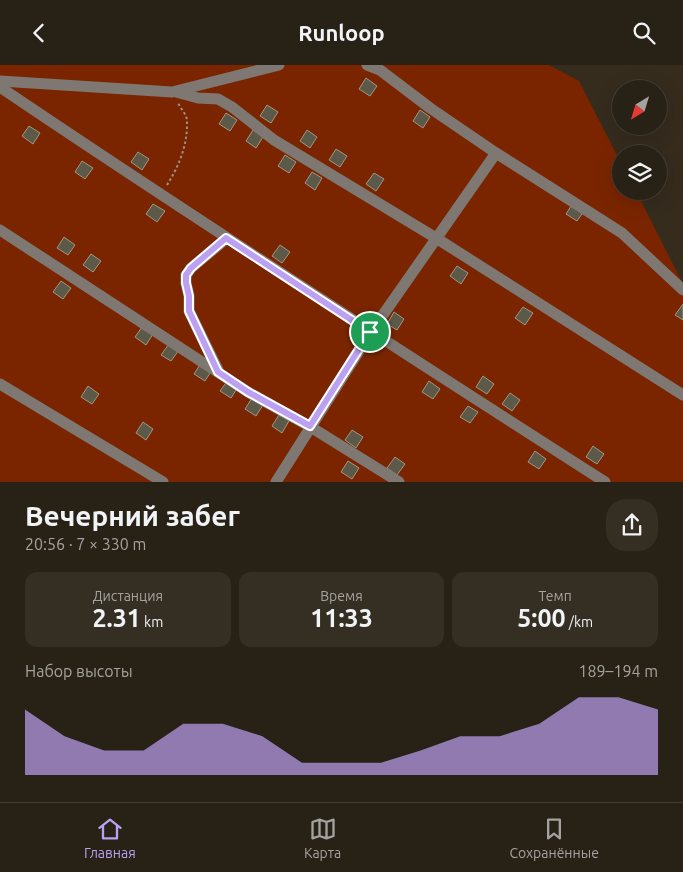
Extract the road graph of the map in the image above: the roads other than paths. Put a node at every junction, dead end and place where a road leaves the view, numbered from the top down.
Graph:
1 (279, 65) edge
2 (367, 65) edge
3 (0, 81) edge
4 (0, 87) edge
5 (174, 92) junction
6 (496, 153) junction
7 (0, 230) edge
8 (226, 238) junction
9 (436, 238) junction
10 (683, 290) edge
11 (370, 332) junction
12 (218, 372) junction
13 (0, 384) edge
14 (683, 395) edge
15 (310, 426) junction
16 (164, 482) edge
17 (276, 482) edge
18 (399, 482) edge
19 (605, 482) edge

1 - 5 street
2 - 6 street
3 - 5 street
4 - 8 street
5 - 9 street
6 - 9 street
6 - 10 street
7 - 12 street
8 - 11 street
8 - 12 street
9 - 11 street
9 - 14 street
11 - 15 street
11 - 19 street
12 - 15 street
13 - 16 street
15 - 17 street
15 - 18 street

